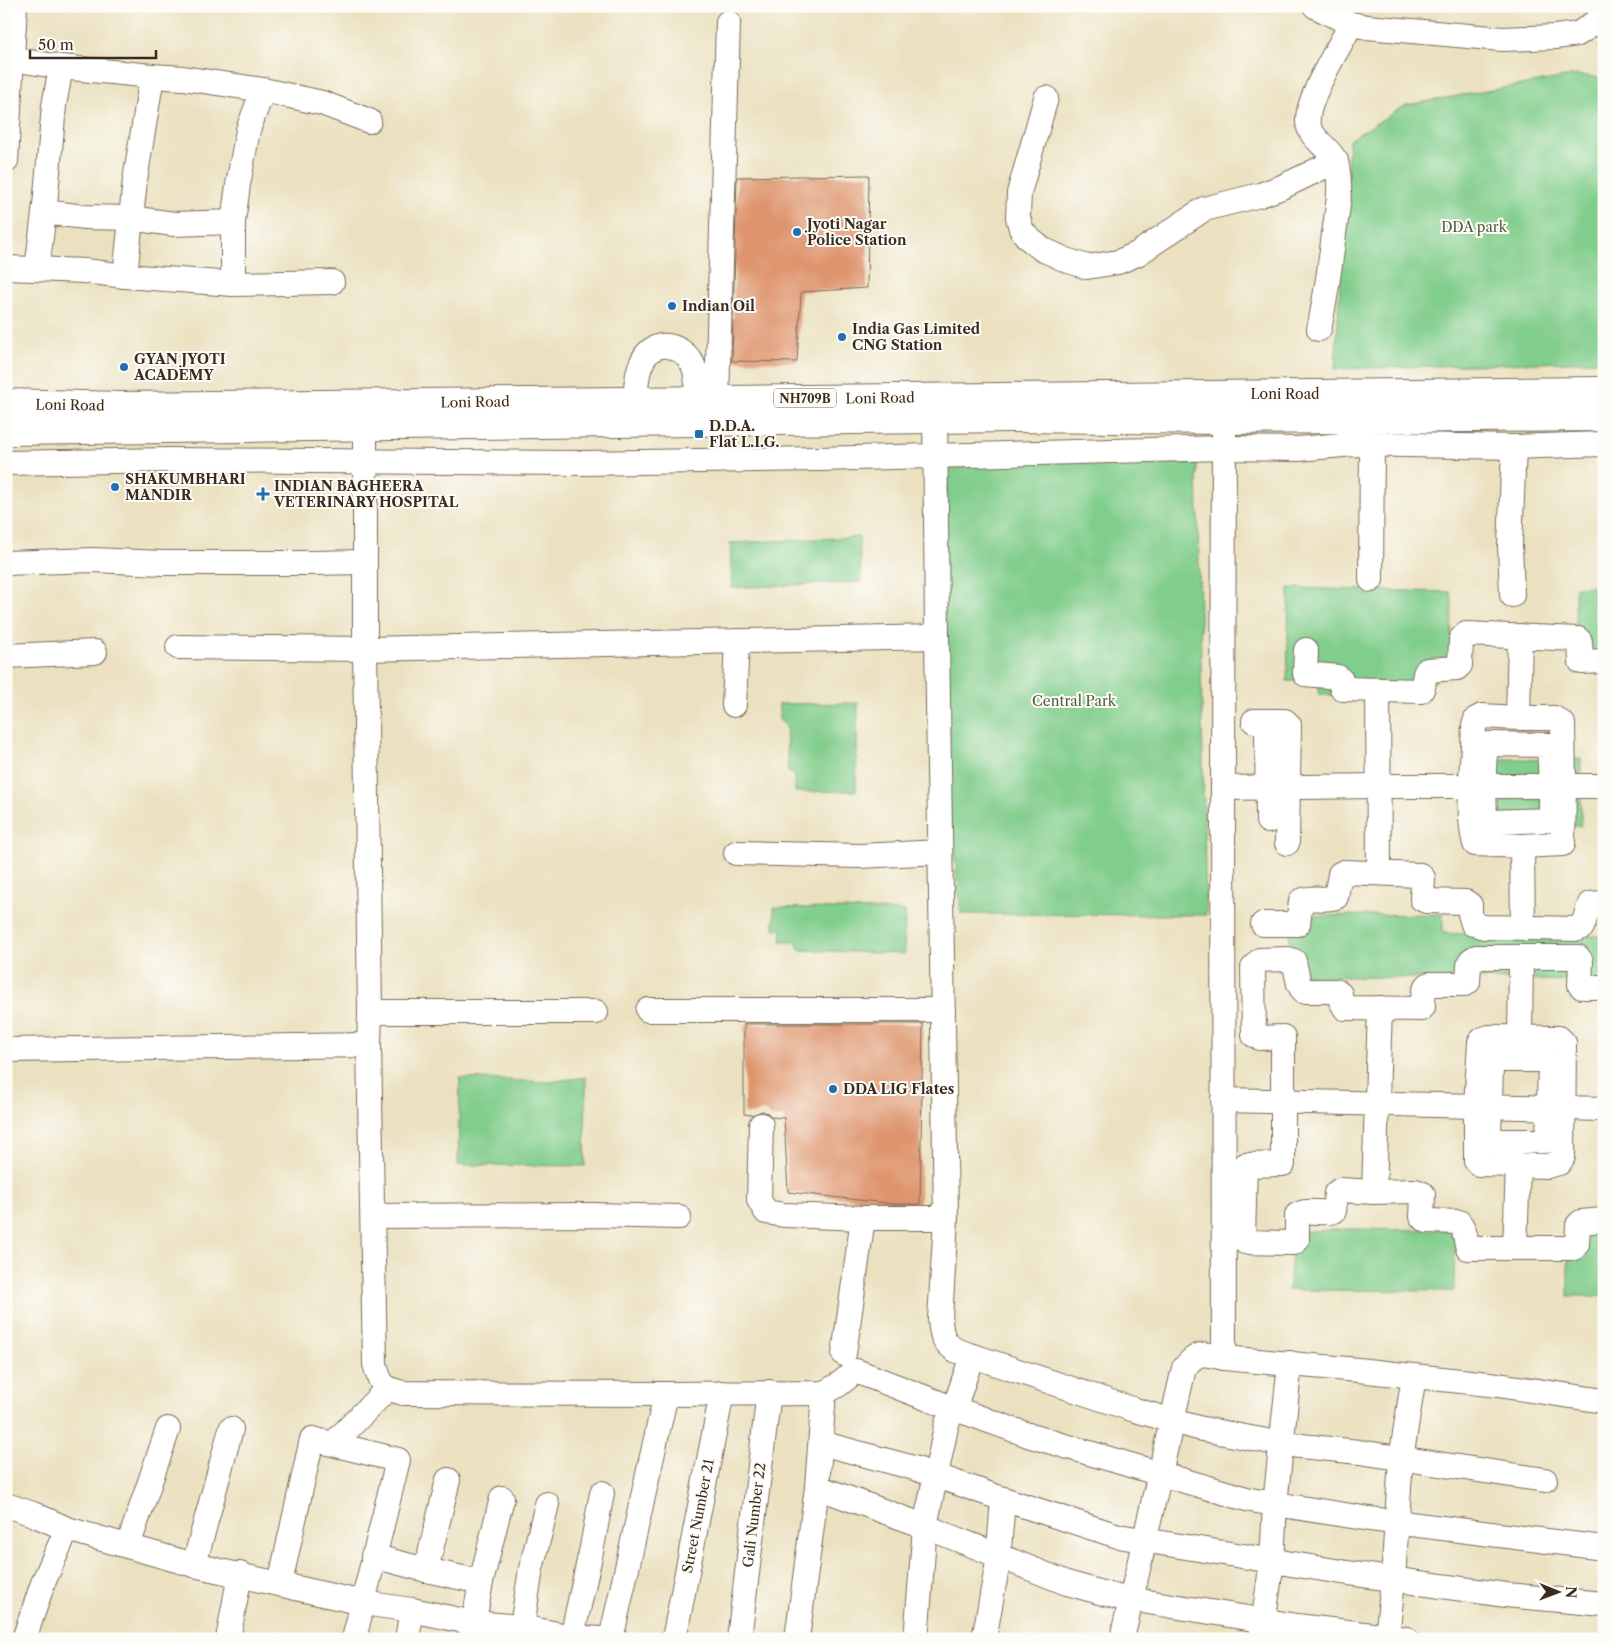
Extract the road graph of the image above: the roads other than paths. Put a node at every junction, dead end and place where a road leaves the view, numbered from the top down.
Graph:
1 (15, 6) edge
2 (1315, 6) edge
3 (1604, 16) edge
4 (728, 22) dead end
5 (1351, 24) junction
6 (10, 58) edge
7 (61, 67) junction
8 (152, 76) junction
9 (263, 90) junction
10 (1046, 98) dead end
11 (369, 121) dead end
12 (6, 161) edge
13 (1336, 161) junction
14 (44, 212) junction
15 (130, 218) junction
16 (233, 222) junction
17 (6, 268) edge
18 (37, 269) junction
19 (125, 276) junction
20 (332, 282) dead end
21 (233, 284) junction
22 (1319, 329) dead end
23 (1604, 391) edge
24 (707, 400) junction
25 (6, 404) edge
26 (1224, 407) junction
27 (935, 408) junction
28 (636, 412) junction
29 (365, 415) junction
30 (1604, 417) edge
31 (6, 430) edge
32 (1604, 444) edge
33 (1372, 445) junction
34 (1514, 447) junction
35 (1224, 448) junction
36 (935, 456) junction
37 (364, 461) junction
38 (6, 463) edge
39 (365, 562) junction
40 (6, 563) edge
41 (1371, 580) dead end
42 (1512, 595) dead end
43 (1520, 636) junction
44 (936, 637) junction
45 (736, 641) junction
46 (178, 647) dead end
47 (365, 649) junction
48 (1306, 650) dead end
49 (95, 652) dead end
50 (6, 656) edge
51 (1604, 661) edge
52 (1378, 690) junction
53 (734, 705) dead end
54 (1518, 718) junction
55 (1261, 727) dead end
56 (1379, 786) junction
57 (1478, 786) junction
58 (1558, 786) junction
59 (1604, 786) edge
60 (1223, 788) junction
61 (1278, 788) junction
62 (1268, 820) dead end
63 (1287, 843) dead end
64 (1522, 846) junction
65 (940, 852) junction
66 (736, 853) dead end
67 (1379, 873) junction
68 (1604, 903) edge
69 (1263, 924) dead end
70 (1523, 928) junction
71 (1521, 958) junction
72 (1604, 988) edge
73 (1380, 1008) junction
74 (648, 1010) dead end
75 (943, 1010) junction
76 (370, 1012) junction
77 (596, 1012) dead end
78 (1520, 1038) junction
79 (369, 1045) junction
80 (6, 1050) edge
81 (1224, 1100) junction
82 (1283, 1102) junction
83 (1377, 1104) junction
84 (1483, 1106) junction
85 (1556, 1108) junction
86 (1604, 1109) edge
87 (761, 1126) dead end
88 (1518, 1165) junction
89 (1374, 1192) junction
90 (373, 1216) junction
91 (679, 1217) dead end
92 (863, 1218) junction
93 (946, 1218) junction
94 (1604, 1220) edge
95 (1515, 1248) junction
96 (844, 1354) dead end
97 (972, 1356) junction
98 (1224, 1358) junction
99 (1290, 1364) junction
100 (1414, 1376) junction
101 (387, 1389) junction
102 (769, 1392) junction
103 (722, 1393) junction
104 (824, 1393) junction
105 (666, 1394) junction
106 (1604, 1401) edge
107 (954, 1409) junction
108 (1172, 1421) junction
109 (168, 1429) dead end
110 (231, 1429) dead end
111 (821, 1443) junction
112 (333, 1444) junction
113 (1282, 1444) junction
114 (1401, 1458) junction
115 (1159, 1474) junction
116 (935, 1476) junction
117 (448, 1480) dead end
118 (1545, 1480) dead end
119 (817, 1487) junction
120 (602, 1493) dead end
121 (502, 1498) dead end
122 (1004, 1500) junction
123 (547, 1504) dead end
124 (1275, 1504) junction
125 (6, 1505) edge
126 (1397, 1522) junction
127 (925, 1526) junction
128 (67, 1528) junction
129 (1145, 1540) junction
130 (128, 1546) junction
131 (1604, 1548) edge
132 (373, 1556) junction
133 (999, 1556) junction
134 (1272, 1561) junction
135 (194, 1564) junction
136 (426, 1570) junction
137 (240, 1574) junction
138 (1394, 1579) junction
139 (481, 1582) junction
140 (280, 1583) junction
141 (1132, 1599) junction
142 (363, 1603) junction
143 (1604, 1604) edge
144 (412, 1610) junction
145 (1262, 1629) edge
146 (472, 1631) edge
147 (521, 1633) edge
148 (6, 1635) edge
149 (572, 1637) junction
150 (1393, 1638) edge
151 (18, 1639) edge
152 (24, 1639) edge
153 (228, 1639) edge
154 (354, 1639) edge
155 (408, 1639) edge
156 (601, 1639) edge
157 (611, 1639) edge
158 (674, 1639) edge
159 (739, 1639) edge
160 (797, 1639) edge
161 (916, 1639) edge
162 (984, 1639) edge
163 (1122, 1639) edge

1 - 6 street
2 - 5 street
3 - 5 street
4 - 24 street
5 - 13 street
6 - 7 street
6 - 12 street
7 - 8 street
7 - 14 street
8 - 9 street
8 - 15 street
9 - 11 street
9 - 16 street
10 - 13 street
13 - 22 street
14 - 15 street
14 - 18 street
15 - 16 street
15 - 19 street
16 - 21 street
17 - 18 street
18 - 19 street
19 - 21 street
20 - 21 street
23 - 26 highway, Loni Road / NH709B
24 - 27 highway, Loni Road / NH709B
24 - 28 highway, Loni Road / NH709B
24 - 28 street
25 - 29 highway, Loni Road / NH709B
26 - 27 highway, Loni Road / NH709B
26 - 30 highway, Loni Road / NH709B
26 - 35 street
27 - 28 highway, Loni Road / NH709B
27 - 36 street
28 - 29 highway, Loni Road / NH709B
29 - 31 highway, Loni Road / NH709B
29 - 37 street
32 - 34 street
33 - 34 street
33 - 35 street
33 - 41 street
34 - 42 street
35 - 36 street
35 - 60 street
36 - 37 street
36 - 44 street
37 - 38 street
37 - 39 street
39 - 40 street
39 - 47 street
43 - 51 street
43 - 52 street
43 - 54 street
44 - 45 street
44 - 65 street
45 - 47 street
45 - 53 street
46 - 47 street
47 - 76 street
48 - 52 street
49 - 50 street
52 - 56 street
54 - 57 street
54 - 58 street
55 - 61 street
56 - 57 street
56 - 61 street
56 - 67 street
57 - 58 street
57 - 58 street
57 - 58 street
57 - 64 street
58 - 59 street
58 - 64 street
60 - 61 street
60 - 81 street
61 - 62 street
61 - 63 street
64 - 70 street
65 - 66 street
65 - 75 street
67 - 69 street
67 - 70 street
68 - 70 street
71 - 72 street
71 - 73 street
71 - 78 street
73 - 82 street
73 - 83 street
74 - 75 street
75 - 93 street
76 - 77 street
76 - 79 street
78 - 84 street
78 - 85 street
79 - 80 street
79 - 90 street
81 - 82 street
81 - 98 street
82 - 83 street
82 - 89 street
83 - 84 street
83 - 89 street
84 - 85 street
84 - 85 street
84 - 85 street
84 - 88 street
85 - 86 street
85 - 88 street
87 - 92 street
88 - 95 street
89 - 95 street
90 - 91 street
90 - 101 street
92 - 93 street
92 - 96 street
93 - 97 street
94 - 95 street
97 - 107 street
97 - 108 street
98 - 99 street
98 - 108 street
99 - 100 street
99 - 113 street
100 - 106 street
100 - 114 street
101 - 105 street
101 - 112 street
102 - 103 street
102 - 104 street
102 - 159 street, Gali Number 22
103 - 105 street
103 - 158 street, Street Number 21
104 - 107 street
104 - 111 street
105 - 157 street
107 - 115 street
107 - 116 street
108 - 113 street
108 - 115 street
109 - 130 street
110 - 135 street
111 - 116 street
111 - 119 street
112 - 132 street
112 - 140 street
113 - 114 street
113 - 124 street
114 - 118 street
114 - 126 street
115 - 124 street
115 - 129 street
116 - 122 street
116 - 127 street
117 - 136 street
119 - 127 street
119 - 160 street
120 - 149 street
121 - 139 street
122 - 129 street
122 - 133 street
123 - 147 street
124 - 126 street
124 - 134 street
125 - 128 street
126 - 131 street
126 - 138 street
127 - 133 street
127 - 161 street
128 - 130 street
128 - 152 street
129 - 134 street
129 - 141 street
130 - 135 street
132 - 136 street
132 - 142 street
133 - 141 street
133 - 162 street
134 - 138 street
134 - 145 street
135 - 137 street
136 - 139 street
137 - 140 street
137 - 153 street
138 - 143 street
138 - 150 street
139 - 146 street
140 - 142 street
141 - 145 street
141 - 163 street
142 - 144 street
142 - 154 street
144 - 146 street
144 - 155 street
145 - 150 street
146 - 147 street
147 - 149 street
148 - 151 street
149 - 156 street

